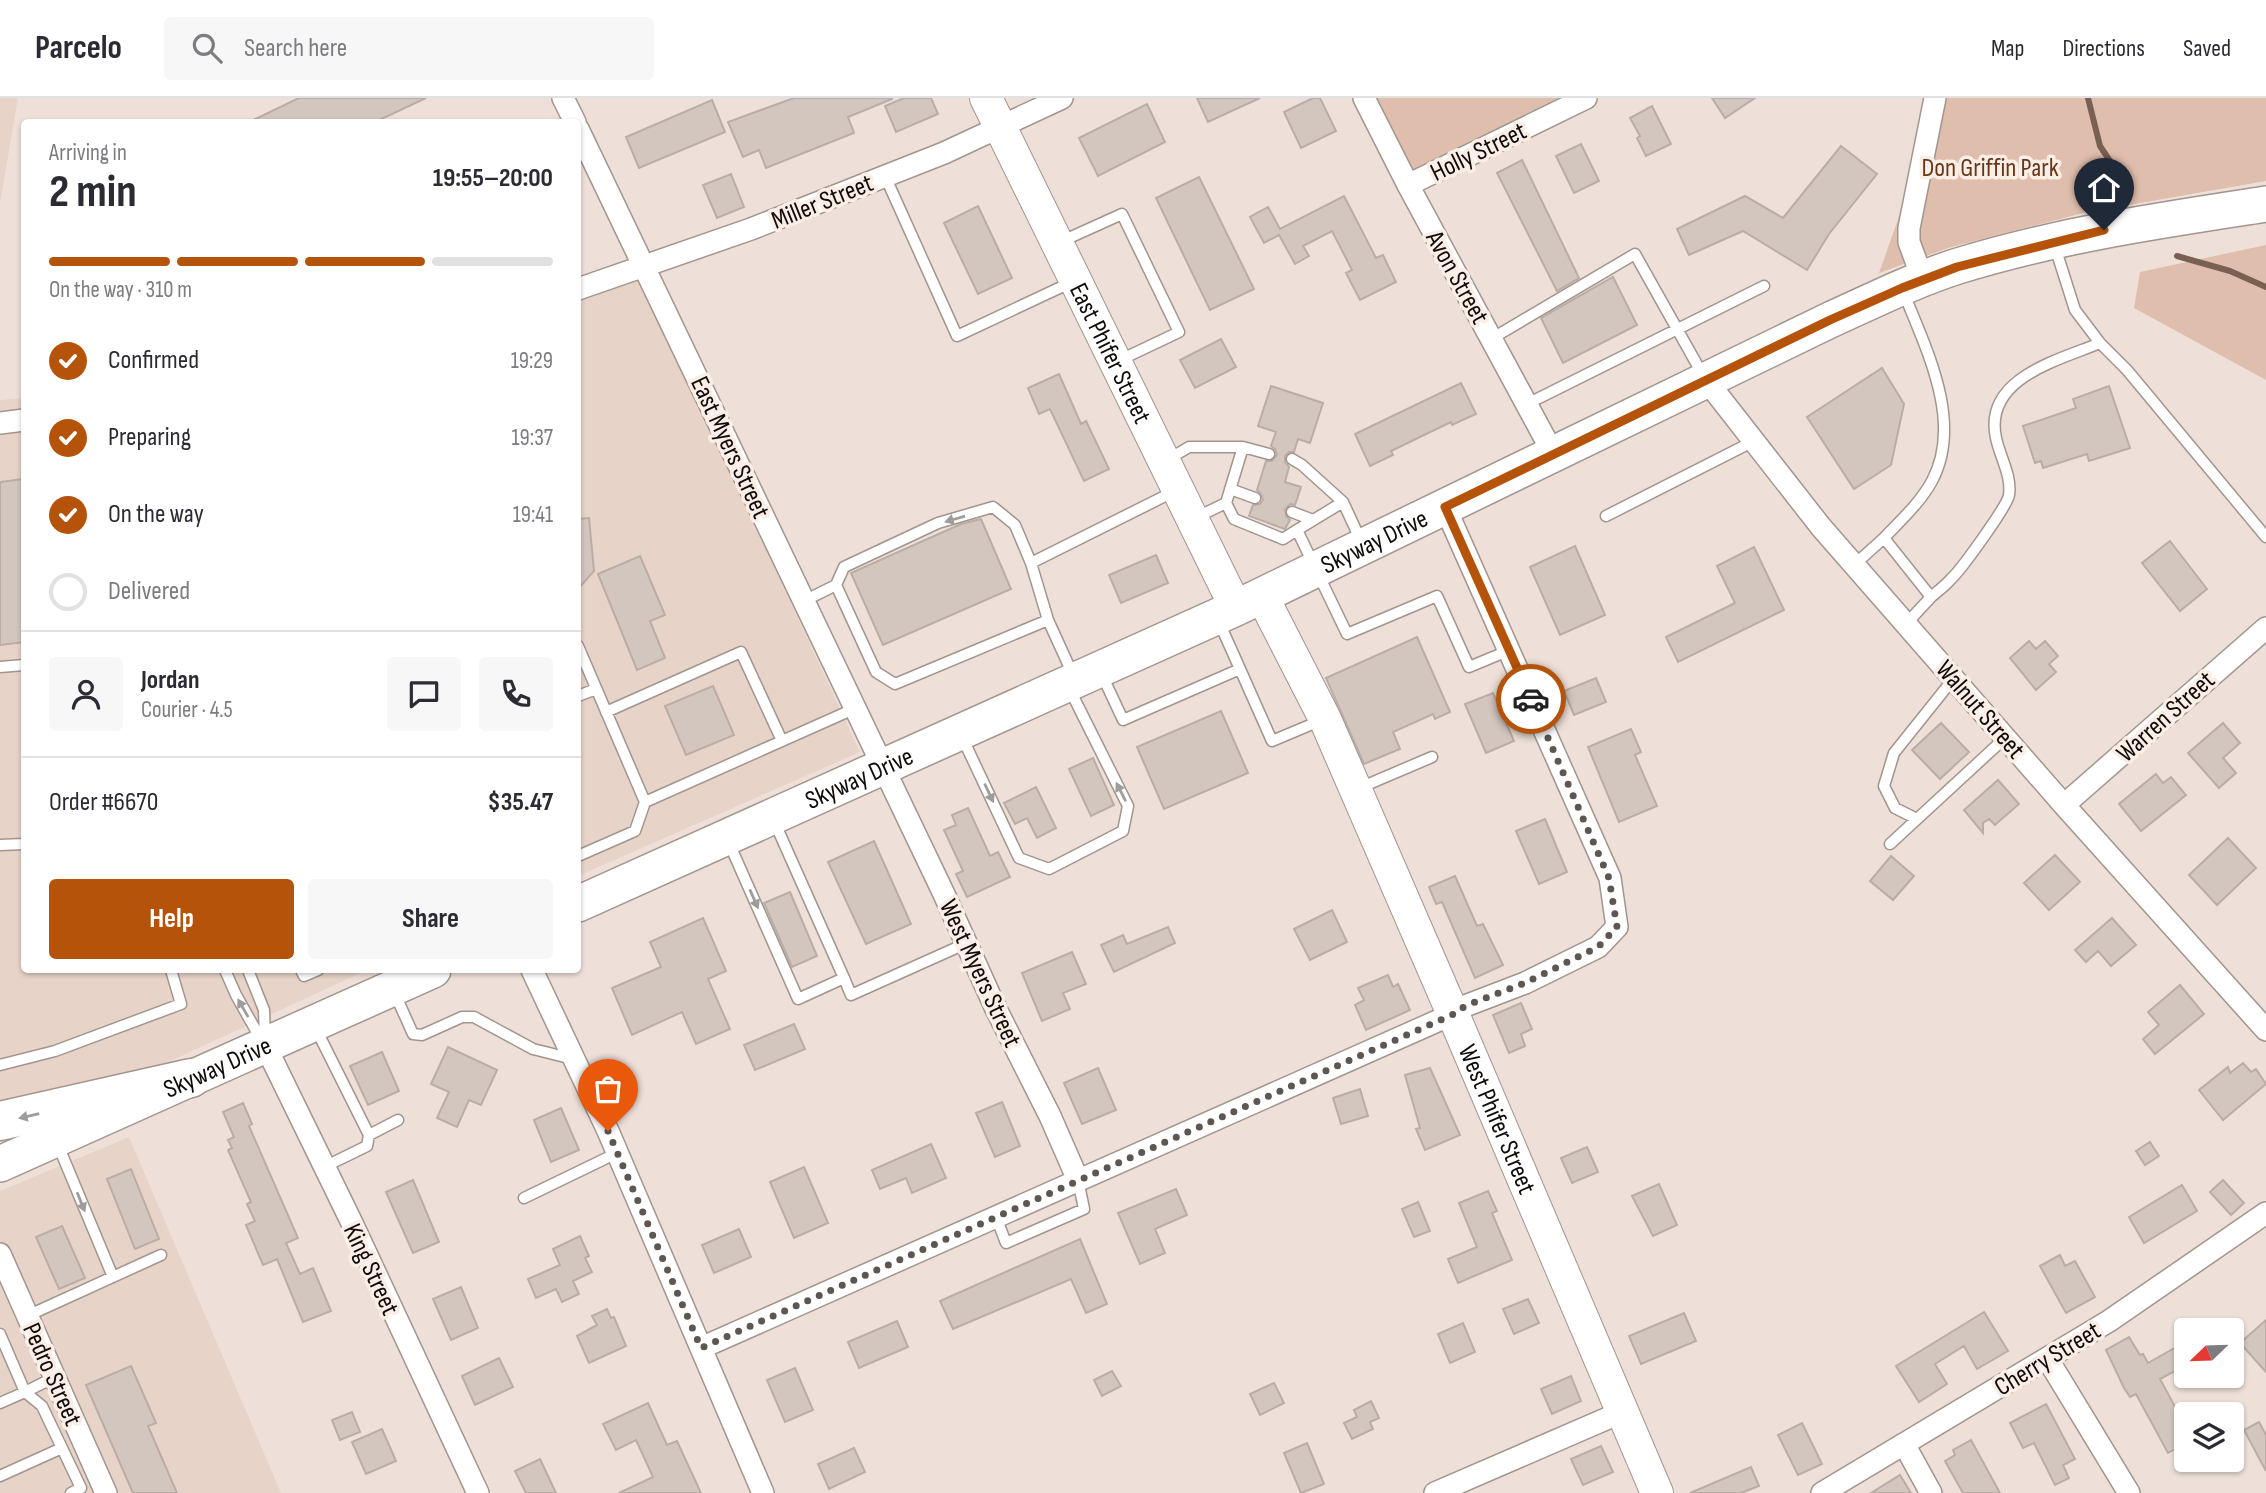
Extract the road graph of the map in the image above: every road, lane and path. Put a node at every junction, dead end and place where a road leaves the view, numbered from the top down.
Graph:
1 (563, 98) edge
2 (986, 98) edge
3 (1062, 98) edge
4 (1364, 98) edge
5 (1586, 98) edge
6 (1935, 98) edge
7 (574, 119) edge
8 (1000, 127) junction
9 (581, 135) edge
10 (885, 176) junction
11 (1408, 185) junction
12 (2266, 204) edge
13 (2053, 242) junction
14 (1057, 243) junction
15 (645, 267) junction
16 (1075, 281) junction
17 (1912, 284) junction
18 (1764, 286) dead end
19 (581, 288) edge
20 (1675, 330) junction
21 (1491, 338) junction
22 (2100, 343) junction
23 (1116, 363) junction
24 (1706, 380) junction
25 (1527, 404) junction
26 (21, 421) edge
27 (0, 424) edge
28 (1754, 441) junction
29 (1243, 447) junction
30 (1269, 454) dead end
31 (1554, 455) junction
32 (1292, 459) dead end
33 (1164, 461) junction
34 (1230, 489) junction
35 (1178, 490) junction
36 (1255, 498) dead end
37 (1343, 502) junction
38 (1226, 503) junction
39 (1445, 507) junction
40 (1292, 512) dead end
41 (1605, 516) dead end
42 (1193, 520) junction
43 (1313, 520) junction
44 (1297, 530) junction
45 (2266, 537) edge
46 (1884, 538) junction
47 (1364, 546) junction
48 (1031, 563) junction
49 (1854, 565) junction
50 (1317, 569) junction
51 (836, 585) junction
52 (1931, 597) junction
53 (804, 601) junction
54 (1238, 607) junction
55 (1048, 620) junction
56 (1906, 624) junction
57 (2266, 628) edge
58 (1506, 641) junction
59 (581, 653) edge
60 (21, 665) edge
61 (0, 667) edge
62 (1240, 669) junction
63 (1081, 678) junction
64 (1954, 678) junction
65 (596, 689) junction
66 (581, 695) edge
67 (856, 708) junction
68 (606, 712) junction
69 (1325, 719) junction
70 (960, 732) junction
71 (2006, 737) junction
72 (782, 741) junction
73 (1432, 757) dead end
74 (883, 766) junction
75 (1354, 790) junction
76 (645, 802) junction
77 (2064, 805) junction
78 (772, 816) junction
79 (1917, 819) junction
80 (726, 837) junction
81 (21, 844) edge
82 (1890, 844) dead end
83 (0, 845) edge
84 (581, 855) edge
85 (581, 903) edge
86 (967, 943) junction
87 (173, 973) edge
88 (227, 973) edge
89 (249, 973) edge
90 (426, 973) edge
91 (533, 973) edge
92 (844, 978) junction
93 (392, 988) junction
94 (1454, 1014) junction
95 (313, 1023) junction
96 (2266, 1030) edge
97 (265, 1045) junction
98 (573, 1059) junction
99 (0, 1065) edge
100 (191, 1078) junction
101 (398, 1120) dead end
102 (0, 1121) edge
103 (369, 1135) junction
104 (55, 1139) junction
105 (617, 1153) junction
106 (0, 1164) edge
107 (324, 1167) junction
108 (1078, 1180) junction
109 (524, 1198) dead end
110 (2266, 1213) edge
111 (0, 1254) edge
112 (161, 1255) dead end
113 (113, 1277) junction
114 (27, 1316) junction
115 (1, 1338) edge
116 (701, 1348) junction
117 (2047, 1358) junction
118 (54, 1377) junction
119 (25, 1392) junction
120 (0, 1403) edge
121 (1622, 1412) junction
122 (1904, 1444) junction
123 (62, 1448) junction
124 (0, 1476) edge
125 (78, 1491) edge
126 (106, 1493) edge
127 (478, 1493) edge
128 (763, 1493) edge
129 (1435, 1493) edge
130 (1657, 1493) edge
131 (1822, 1493) edge
132 (1931, 1493) edge
133 (2129, 1493) edge

1 - 7 street
2 - 8 street, East Phifer Street
3 - 8 street, Miller Street
4 - 11 street, Avon Street
5 - 11 street, Holly Street
6 - 17 street
8 - 10 street, Miller Street
8 - 14 street, East Phifer Street
9 - 15 street, East Myers Street
10 - 15 street, Miller Street
10 - 16 lane
11 - 21 street, Avon Street
12 - 13 main road, Skyway Drive
13 - 17 main road, Skyway Drive
13 - 22 lane
14 - 16 street, East Phifer Street
14 - 23 lane
15 - 19 street, Miller Street
15 - 53 street, East Myers Street
16 - 23 street, East Phifer Street
17 - 24 main road, Skyway Drive
17 - 46 lane
18 - 20 lane
20 - 21 lane
20 - 24 lane
20 - 25 lane
21 - 25 street, Avon Street
22 - 45 lane
22 - 52 lane
23 - 33 street, East Phifer Street
24 - 28 street, Walnut Street
24 - 31 main road, Skyway Drive
25 - 31 street, Avon Street
26 - 27 street
28 - 41 lane
28 - 49 street, Walnut Street
29 - 30 lane
29 - 33 lane
29 - 34 lane
31 - 39 main road, Skyway Drive
32 - 37 lane
33 - 35 street, East Phifer Street
34 - 36 lane
34 - 38 lane
35 - 42 street, East Phifer Street
35 - 48 lane
37 - 43 lane
37 - 47 lane
38 - 42 lane
38 - 44 lane
39 - 47 main road, Skyway Drive
39 - 58 street
40 - 43 lane
42 - 54 street, East Phifer Street
43 - 44 lane
44 - 50 lane
46 - 49 lane
46 - 52 lane
47 - 50 main road, Skyway Drive
48 -> 51 lane
48 - 55 lane
49 - 56 street, Walnut Street
50 - 54 main road, Skyway Drive
50 - 58 lane
51 - 53 lane
51 - 55 lane
52 - 56 lane
53 - 67 street, East Myers Street
54 - 62 lane
54 - 63 main road, Skyway Drive
54 - 69 street, West Phifer Street
55 - 63 lane
56 - 64 street, Walnut Street
57 - 77 street, Warren Street
58 - 94 street
59 - 65 lane
60 - 61 lane
62 - 63 lane
62 - 69 lane
63 - 70 main road, Skyway Drive
70 -> 63 lane
64 - 71 street, Walnut Street
64 - 79 lane
65 - 66 lane
65 - 68 lane
67 - 72 lane
67 - 74 street, East Myers Street
68 - 72 lane
68 - 76 lane
69 - 75 street, West Phifer Street
70 - 74 main road, Skyway Drive
71 - 77 street, Walnut Street
71 - 79 lane
72 - 76 lane
73 - 75 lane
74 - 78 main road, Skyway Drive
74 - 86 street, West Myers Street
75 - 94 street, West Phifer Street
76 - 84 lane
77 - 96 street, Walnut Street
78 - 80 main road, Skyway Drive
78 - 92 lane
79 - 82 lane
80 - 85 main road, Skyway Drive
80 -> 92 lane
81 - 83 lane
86 - 92 lane
86 - 108 street, West Myers Street
87 - 99 lane
97 -> 88 lane
89 - 97 lane
90 - 93 main road, Skyway Drive
91 - 98 street
93 - 95 main road, Skyway Drive
93 - 98 lane
94 - 108 street
94 - 121 street, West Phifer Street
95 - 97 main road, Skyway Drive
95 - 103 lane
97 - 100 main road, Skyway Drive
97 - 107 street, King Street
98 - 105 street
100 -> 102 highway
100 - 104 main road, Skyway Drive
101 - 103 lane
103 - 107 lane
104 - 106 main road, Skyway Drive
104 -> 113 lane
105 - 109 lane
105 - 116 street
107 - 127 street, King Street
108 - 116 street
110 - 117 street, Cherry Street
111 - 114 street, Pedro Street
112 - 113 lane
113 - 114 lane
114 - 118 street, Pedro Street
115 - 119 lane
116 - 128 street
117 - 122 street, Cherry Street
117 - 133 street
118 - 119 lane
118 - 126 street, Pedro Street
119 - 120 lane
119 - 123 lane
121 - 129 street
121 - 130 street, West Phifer Street
122 - 131 street, Cherry Street
122 - 132 street
123 - 124 lane
123 - 125 lane

